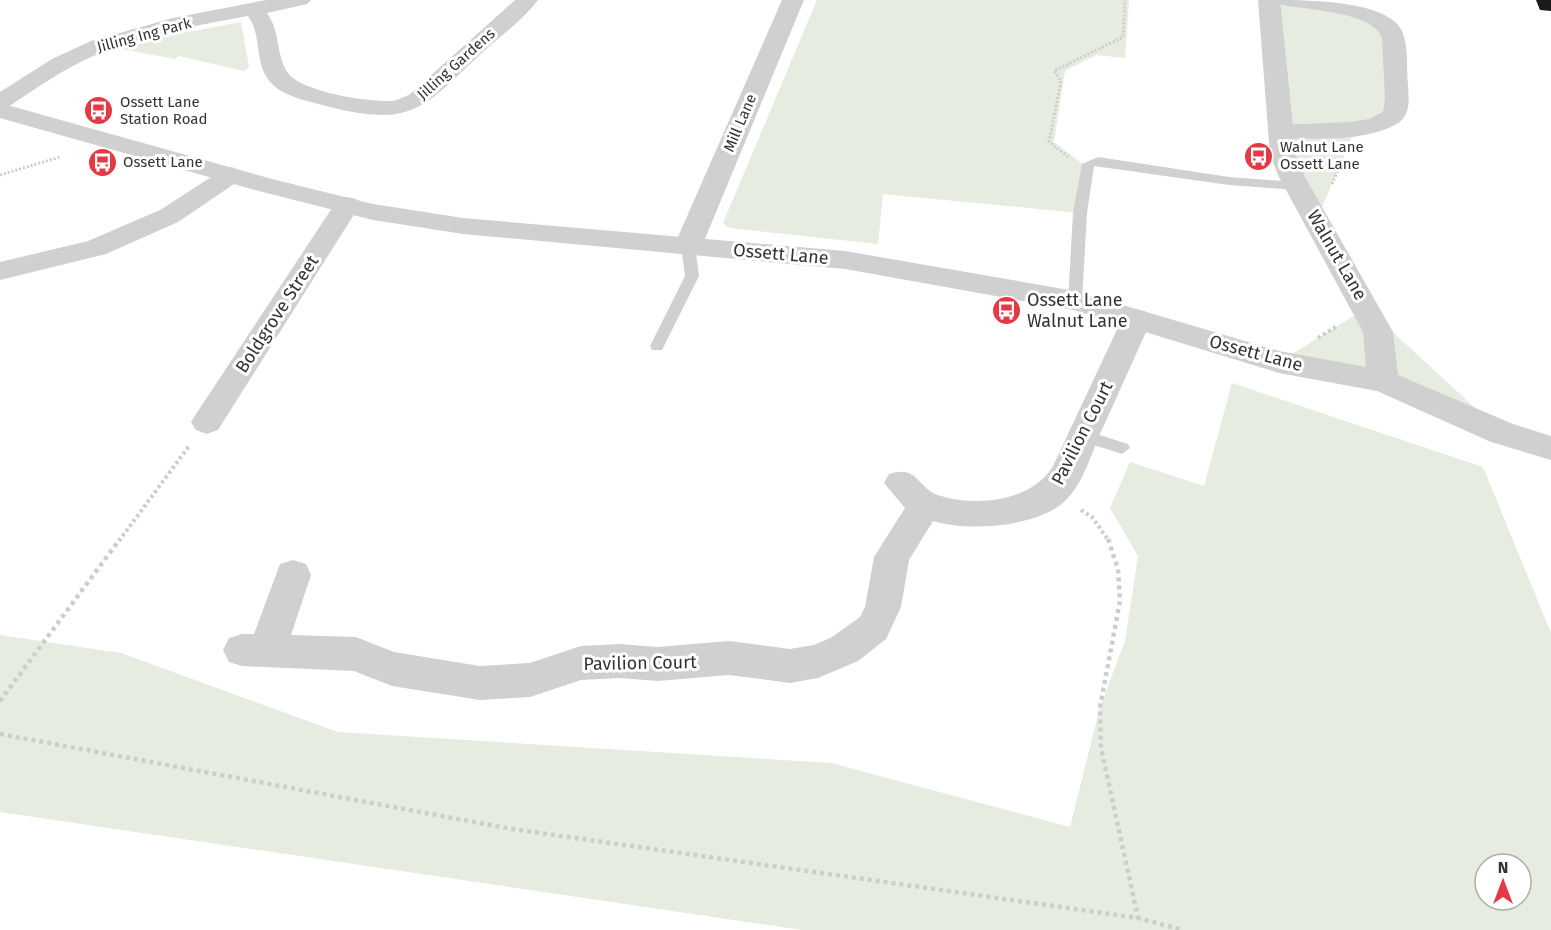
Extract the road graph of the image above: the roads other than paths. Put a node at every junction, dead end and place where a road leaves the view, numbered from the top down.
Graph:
1 (300, 0) edge
2 (527, 0) edge
3 (793, 0) edge
4 (1269, 0) edge
5 (1285, 0) edge
6 (254, 9) junction
7 (0, 102) edge
8 (0, 110) edge
9 (1282, 132) junction
10 (231, 175) junction
11 (1297, 186) junction
12 (347, 206) junction
13 (688, 246) junction
14 (0, 271) edge
15 (1075, 301) junction
16 (1137, 319) junction
17 (657, 346) dead end
18 (1383, 381) junction
19 (207, 422) road end
20 (1084, 436) junction
21 (1122, 448) dead end
22 (1551, 448) edge
23 (293, 575) dead end

1 - 6 street, Jilling Ing Park
2 - 6 street, Jilling Gardens
3 - 13 street, Mill Lane
4 - 9 street, Walnut Lane
5 - 9 street
6 - 7 street, Jilling Ing Park
8 - 10 street, Ossett Lane
9 - 11 street, Walnut Lane
10 - 12 street, Ossett Lane
10 - 14 street
11 - 15 lane
11 - 18 street, Walnut Lane
12 - 13 street, Ossett Lane
12 - 19 street, Boldgrove Street
13 - 15 street, Ossett Lane
13 - 17 lane
15 - 16 street, Ossett Lane
16 - 18 street, Ossett Lane
16 - 20 street, Pavilion Court
18 - 22 street, Ossett Lane
20 - 21 lane
20 - 23 street, Pavilion Court

